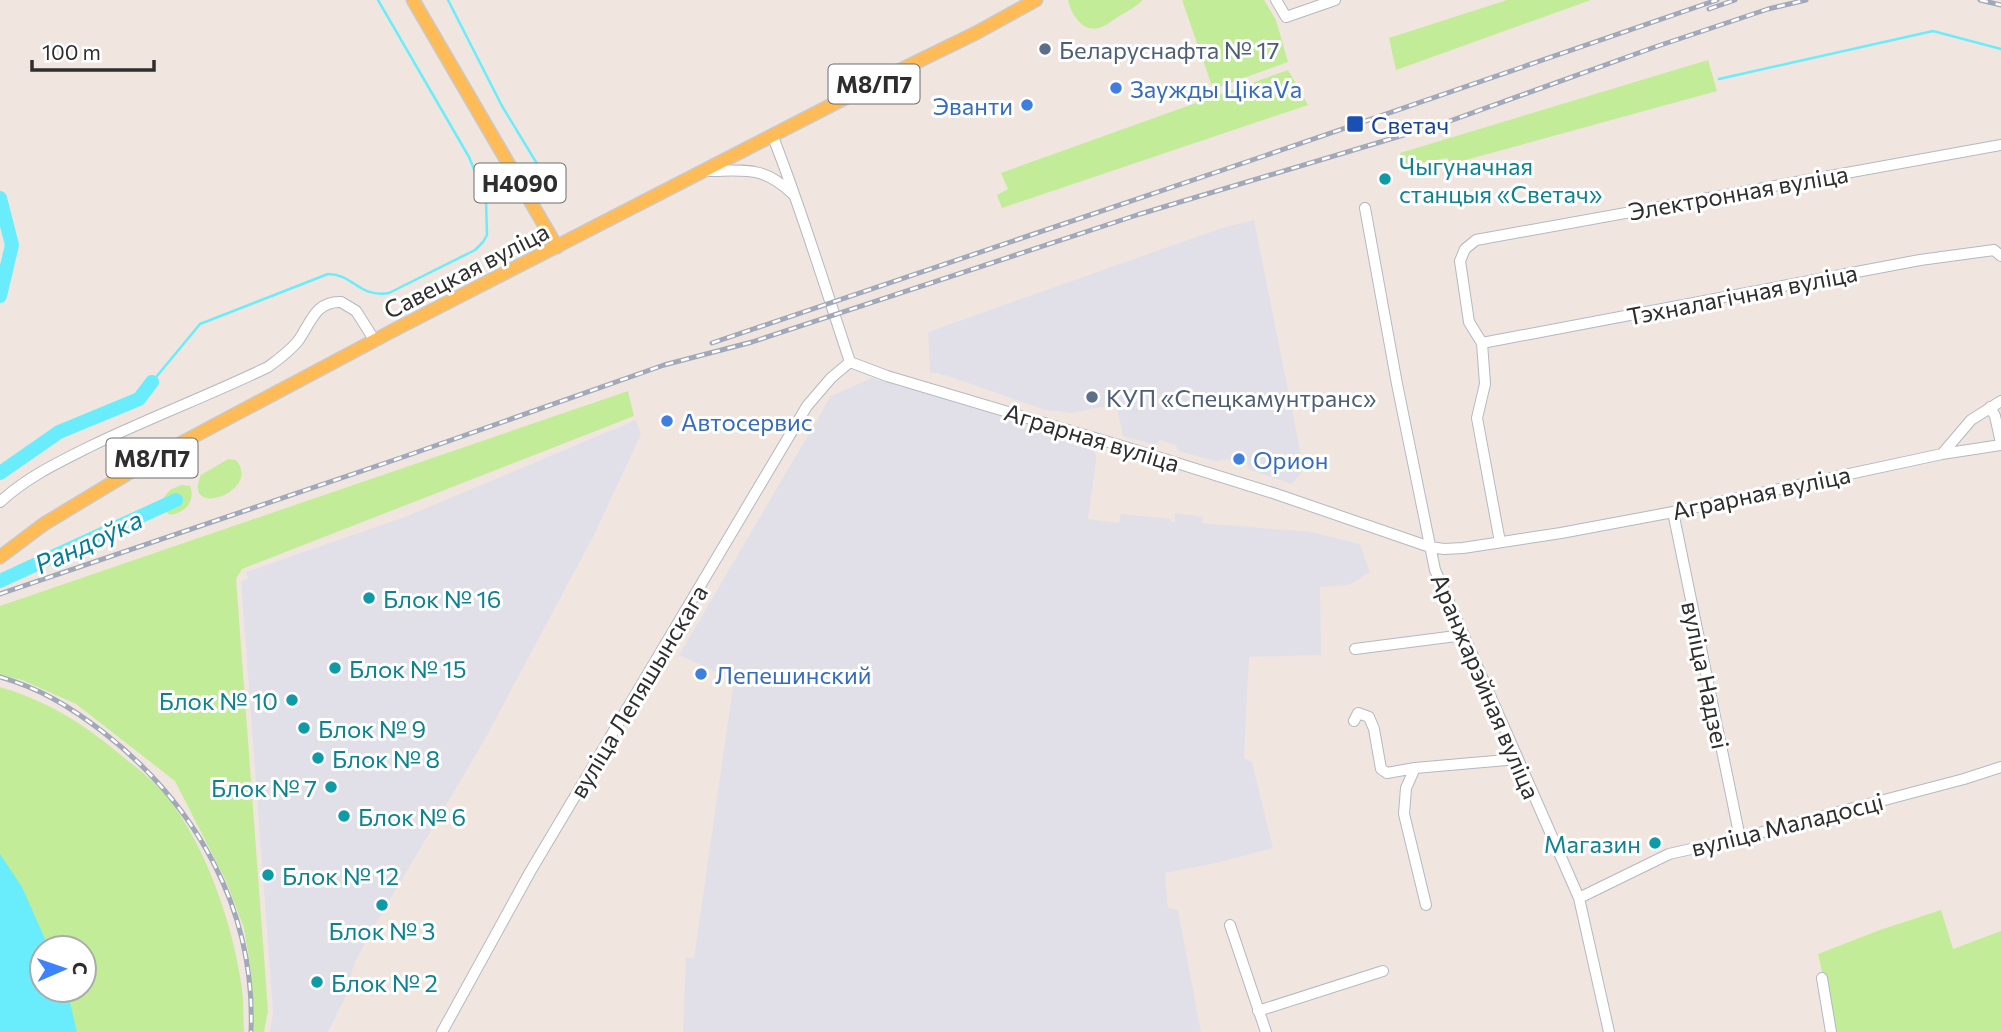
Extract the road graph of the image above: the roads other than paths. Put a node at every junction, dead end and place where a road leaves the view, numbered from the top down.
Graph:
1 (412, 0) edge
2 (1036, 0) edge
3 (1276, 0) edge
4 (1335, 0) edge
5 (773, 137) junction
6 (2001, 145) edge
7 (706, 171) junction
8 (797, 197) junction
9 (1365, 208) dead end
10 (556, 247) junction
11 (2001, 256) edge
12 (375, 341) junction
13 (1482, 343) junction
14 (850, 362) junction
15 (2001, 401) edge
16 (1990, 407) junction
17 (2001, 444) edge
18 (1942, 454) junction
19 (0, 502) edge
20 (1673, 512) junction
21 (1500, 542) junction
22 (1430, 547) junction
23 (0, 557) edge
24 (1464, 635) junction
25 (1355, 649) dead end
26 (1354, 721) dead end
27 (1518, 759) junction
28 (2001, 767) edge
29 (1415, 768) junction
30 (1740, 838) junction
31 (1578, 898) junction
32 (1426, 905) dead end
33 (1230, 925) dead end
34 (1383, 971) dead end
35 (1822, 978) dead end
36 (1258, 1010) junction
37 (442, 1032) edge
38 (1266, 1032) edge
39 (1609, 1032) edge
40 (1832, 1032) edge

1 - 10 main road, Н4090
2 - 5 main road, Савецкая вуліца / М8/П7
3 - 4 street
5 - 7 main road, Савецкая вуліца / М8/П7
5 - 8 street
6 - 13 street, Электронная вуліца
7 - 8 street
7 - 10 main road, Савецкая вуліца / М8/П7
8 - 14 street
9 - 22 street, Аранжарэйная вуліца
10 - 12 main road, Савецкая вуліца / М8/П7
11 - 13 street, Тэхналагічная вуліца
12 - 19 street
12 - 23 main road, Савецкая вуліца / М8/П7
13 - 21 street
14 - 22 street, Аграрная вуліца
14 - 37 street, вуліца Лепяшынскага
15 - 16 street
16 - 17 street
16 - 18 street
17 - 18 street, Аграрная вуліца
18 - 20 street, Аграрная вуліца
20 - 21 street, Аграрная вуліца
20 - 30 street, вуліца Надзеі
21 - 22 street, Аграрная вуліца
22 - 24 street, Аранжарэйная вуліца
24 - 25 street
24 - 27 street, Аранжарэйная вуліца
26 - 29 street
27 - 29 street
27 - 31 street, Аранжарэйная вуліца
28 - 30 street, вуліца Маладосці
29 - 32 street
30 - 31 street, вуліца Маладосці
31 - 39 street, Аранжарэйная вуліца
33 - 36 street
34 - 36 street
35 - 40 street
36 - 38 street

